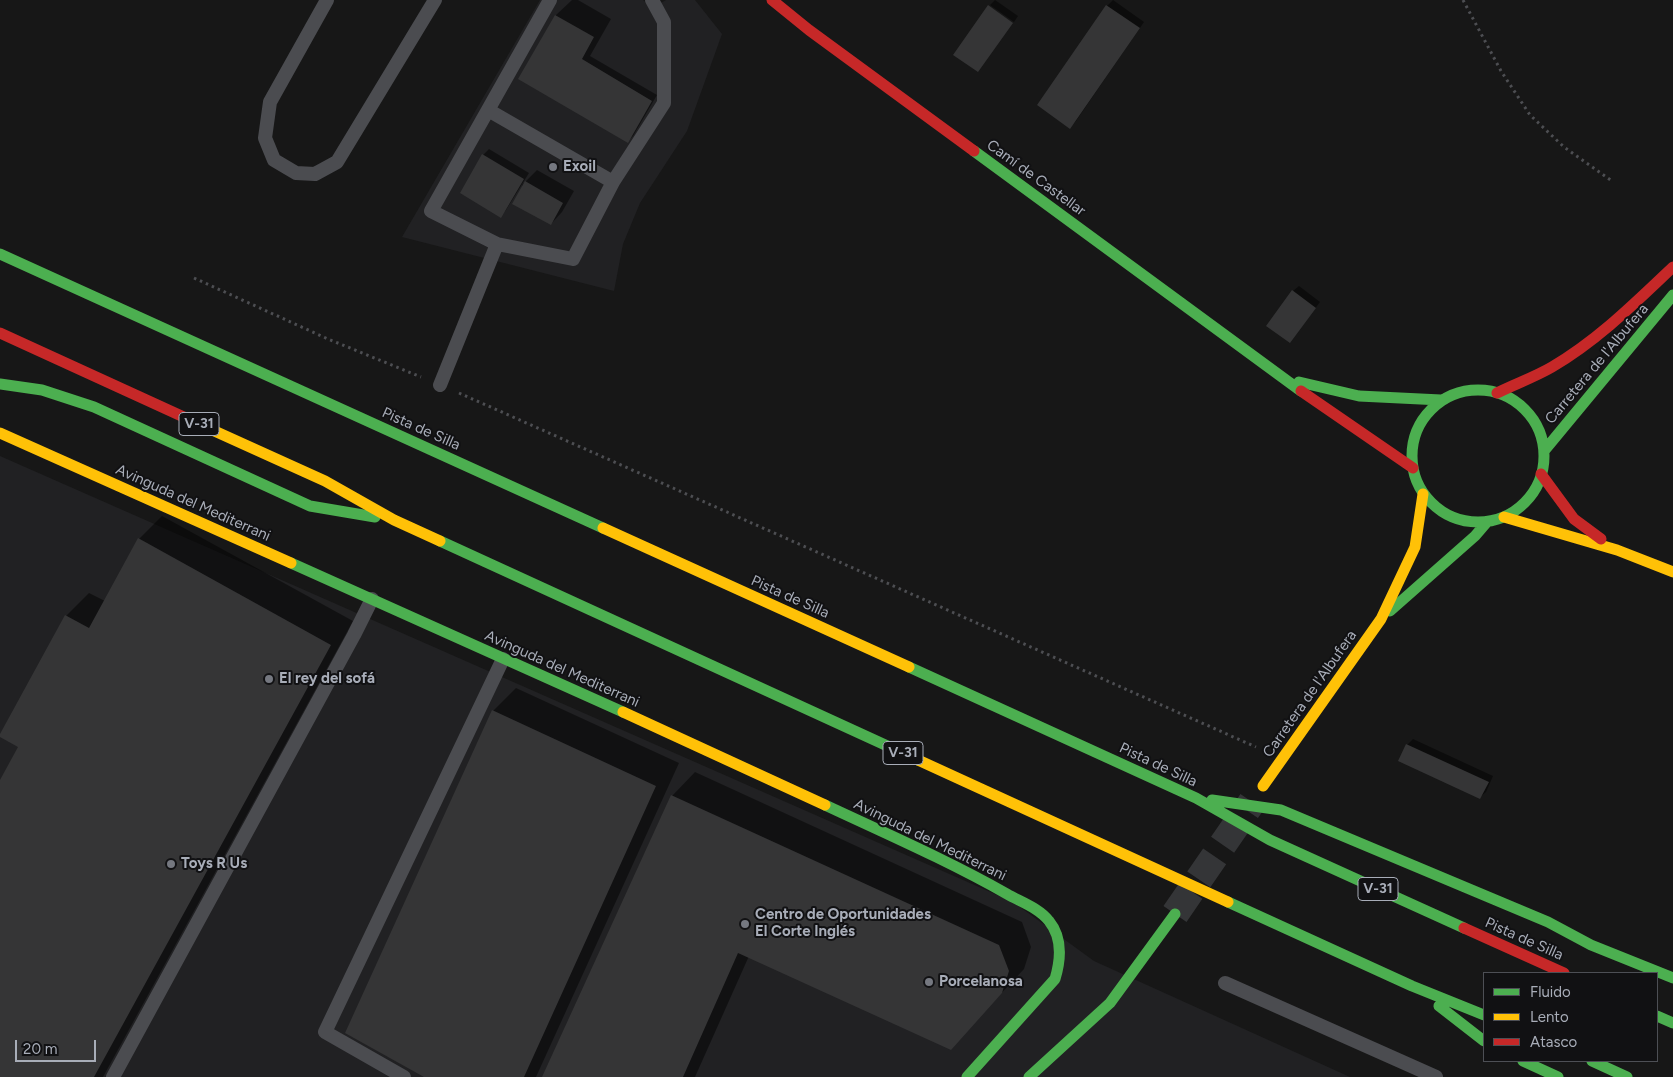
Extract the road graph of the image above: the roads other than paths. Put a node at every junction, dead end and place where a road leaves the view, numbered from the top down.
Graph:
1 (327, 0) edge
2 (435, 0) edge
3 (550, 0) edge
4 (652, 0) edge
5 (772, 0) edge
6 (488, 110) junction
7 (613, 182) junction
8 (497, 244) junction
9 (0, 254) edge
10 (1673, 267) edge
11 (1673, 295) edge
12 (0, 333) edge
13 (1284, 379) junction
14 (0, 384) edge
15 (440, 385) road end
16 (1498, 392) junction
17 (1441, 400) junction
18 (0, 433) edge
19 (1544, 451) junction
20 (1413, 468) junction
21 (1541, 474) junction
22 (1423, 494) junction
23 (1504, 516) junction
24 (394, 520) junction
25 (1488, 522) junction
26 (1617, 550) junction
27 (1673, 572) edge
28 (372, 599) junction
29 (1381, 619) junction
30 (502, 659) junction
31 (1263, 786) dead end
32 (1196, 798) junction
33 (1175, 914) tunnel mouth
34 (1548, 922) junction
35 (1595, 933) dead end
36 (1562, 972) edge
37 (1658, 972) edge
38 (1658, 972) edge
39 (1673, 978) edge
40 (1225, 983) dead end
41 (1412, 986) junction
42 (1483, 1015) edge
43 (1658, 1016) edge
44 (1673, 1023) edge
45 (1483, 1040) edge
46 (1525, 1062) edge
47 (1594, 1062) edge
48 (112, 1077) edge
49 (404, 1077) edge
50 (966, 1077) edge
51 (1029, 1077) edge
52 (1436, 1077) edge
53 (1558, 1077) edge
54 (1627, 1077) edge

1 - 2 lane
3 - 6 lane
4 - 7 lane
5 - 13 main road, Camí de Castellar
6 - 7 lane
6 - 8 lane
7 - 8 lane
8 - 15 lane
9 - 32 main road, Pista de Silla / V-31
10 - 16 main road, Carretera de l'Albufera
11 - 19 main road, Carretera de l'Albufera
12 - 24 main road, V-31
13 - 17 main road, Camí de Castellar
13 - 20 main road, Camí de Castellar
14 - 24 main road
16 - 17 main road
16 - 19 main road
17 - 20 main road
18 - 28 main road, Avinguda del Mediterrani
19 - 21 main road
20 - 22 main road
21 - 23 main road
21 - 26 main road
22 - 25 main road
22 - 29 main road, Carretera de l'Albufera
23 - 25 main road
23 - 26 main road
24 - 41 main road, V-31
25 - 29 main road, Carretera de l'Albufera
26 - 27 main road
28 - 30 main road, Avinguda del Mediterrani
28 - 48 lane
29 - 31 main road, Carretera de l'Albufera
30 - 49 lane
30 - 50 main road, Avinguda del Mediterrani
32 - 34 main road
32 - 36 main road, Pista de Silla / V-31
33 - 51 main road
34 - 35 main road
34 - 38 main road
37 - 39 main road
40 - 52 lane
41 - 42 main road, V-31
41 - 45 main road
43 - 44 main road
46 - 53 main road
47 - 54 main road

